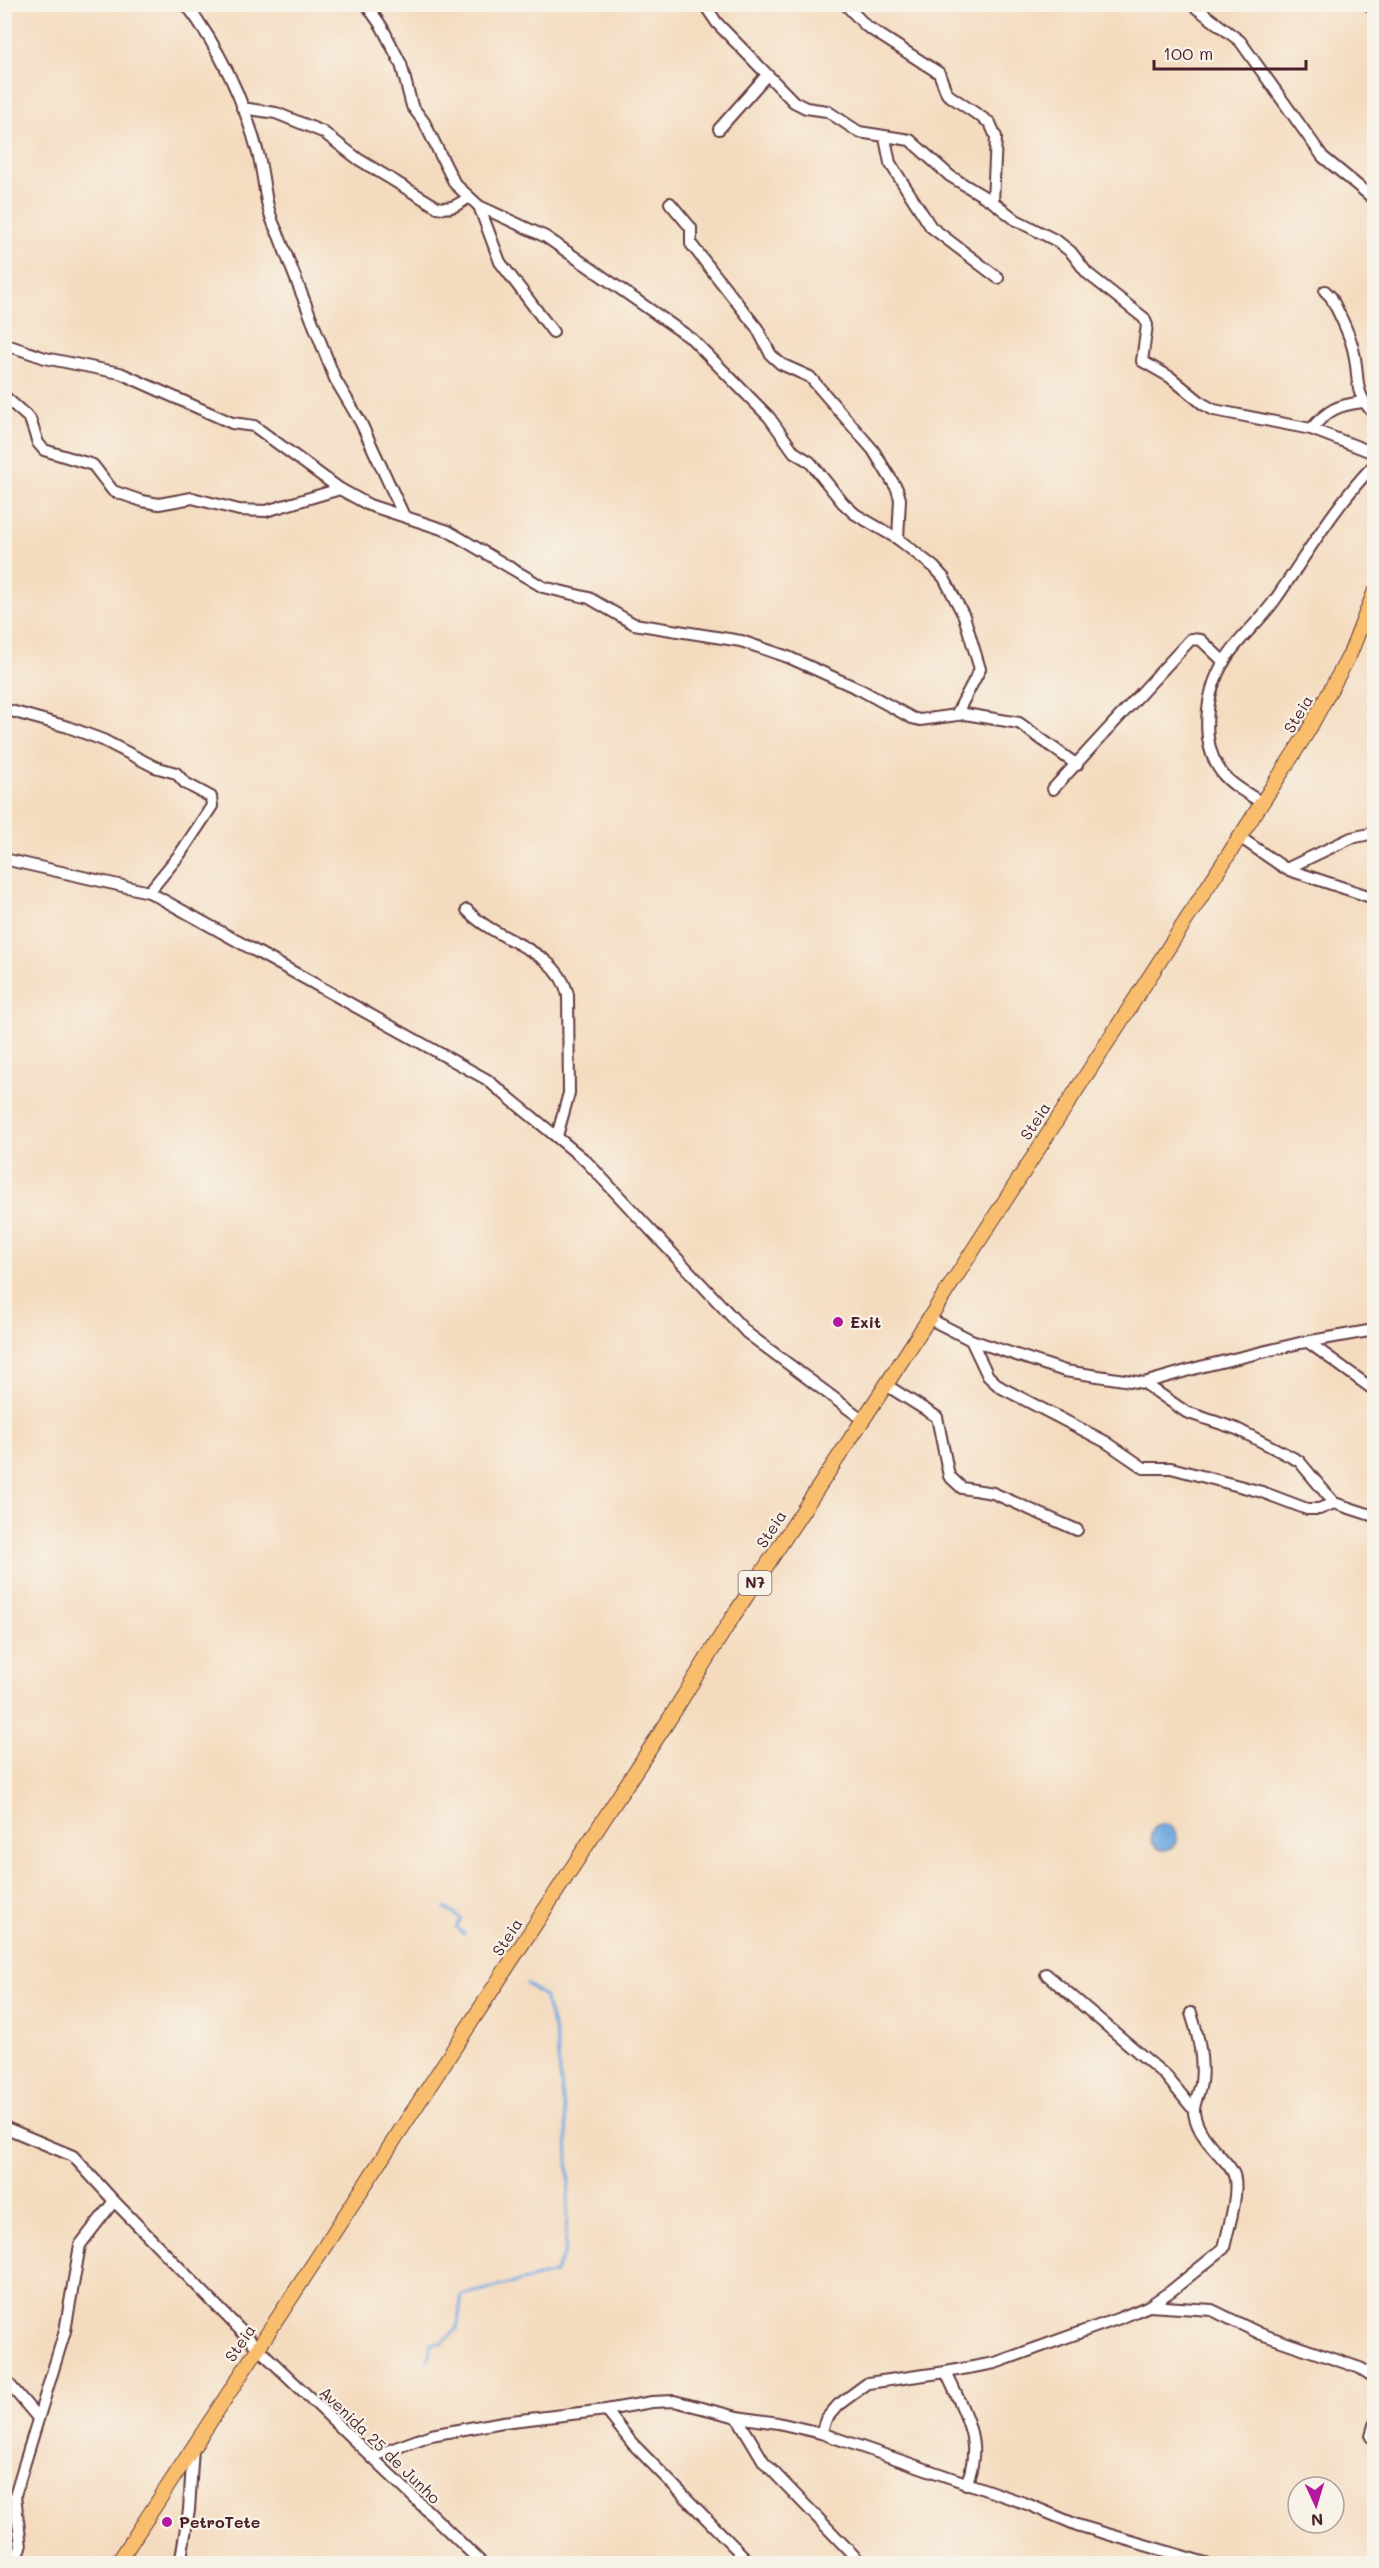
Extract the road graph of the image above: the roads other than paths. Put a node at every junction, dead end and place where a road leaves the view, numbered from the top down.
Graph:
1 (186, 4) edge
2 (366, 4) edge
3 (704, 4) edge
4 (845, 4) edge
5 (1191, 4) edge
6 (1367, 4) edge
7 (1374, 10) edge
8 (766, 76) junction
9 (242, 108) junction
10 (720, 129) dead end
11 (885, 138) junction
12 (469, 196) junction
13 (1374, 199) edge
14 (993, 202) junction
15 (670, 203) dead end
16 (479, 206) junction
17 (998, 278) dead end
18 (1325, 291) dead end
19 (553, 332) dead end
20 (4, 344) edge
21 (4, 396) edge
22 (1363, 402) junction
23 (1374, 414) edge
24 (1311, 429) junction
25 (1374, 453) edge
26 (1374, 465) edge
27 (340, 489) junction
28 (405, 516) junction
29 (898, 539) junction
30 (1374, 593) edge
31 (1224, 662) junction
32 (4, 709) edge
33 (957, 713) junction
34 (1077, 765) junction
35 (1053, 789) dead end
36 (1262, 803) junction
37 (1374, 833) edge
38 (1241, 838) junction
39 (4, 859) edge
40 (1286, 868) junction
41 (149, 892) junction
42 (1374, 898) edge
43 (467, 910) dead end
44 (557, 1136) junction
45 (928, 1318) junction
46 (1374, 1329) edge
47 (971, 1340) junction
48 (1308, 1342) junction
49 (1144, 1383) junction
50 (886, 1385) junction
51 (1374, 1390) edge
52 (862, 1419) junction
53 (1334, 1503) junction
54 (1374, 1516) edge
55 (1077, 1530) dead end
56 (1046, 1974) dead end
57 (1191, 2013) dead end
58 (1194, 2110) junction
59 (4, 2127) edge
60 (114, 2200) junction
61 (1149, 2306) junction
62 (257, 2347) junction
63 (946, 2372) junction
64 (1374, 2377) edge
65 (4, 2378) edge
66 (606, 2410) junction
67 (736, 2417) junction
68 (38, 2418) junction
69 (1374, 2425) edge
70 (821, 2433) junction
71 (1371, 2437) dead end
72 (193, 2445) junction
73 (371, 2457) junction
74 (966, 2484) junction
75 (14, 2564) edge
76 (117, 2564) edge
77 (180, 2564) edge
78 (483, 2564) edge
79 (751, 2564) edge
80 (862, 2564) edge
81 (1209, 2564) edge

1 - 9 street
2 - 12 street
3 - 8 street
4 - 14 street
5 - 13 street
6 - 7 street
8 - 10 street
8 - 11 street
9 - 12 street
9 - 28 street
11 - 14 street
11 - 17 street
12 - 16 street
14 - 24 street
15 - 29 street
16 - 19 street
16 - 29 street
18 - 22 street
20 - 27 street
21 - 27 street
22 - 23 street
22 - 24 street
24 - 25 street
26 - 31 street
27 - 28 street
28 - 33 street
29 - 33 street
30 - 36 main road, Steia / N7
31 - 34 street
31 - 36 street
32 - 41 street
33 - 34 street
34 - 35 street
36 - 38 main road, Steia / N7
37 - 40 street
38 - 40 street
38 - 45 main road, Steia / N7
39 - 41 street
40 - 42 street
41 - 44 street
43 - 44 street
44 - 52 street
45 - 47 street
45 - 50 main road, Steia / N7
46 - 48 street
47 - 49 street
47 - 53 street
48 - 49 street
48 - 51 street
49 - 53 street
50 - 52 main road, Steia / N7
50 - 55 street
52 - 62 main road, Steia / N7
53 - 54 street
56 - 58 street
57 - 58 street
58 - 61 street
59 - 60 street, Avenida 25 de Junho
60 - 62 street, Avenida 25 de Junho
60 - 68 street
61 - 63 street
61 - 64 street
62 - 72 main road, Steia / N7
62 - 73 street, Avenida 25 de Junho
63 - 70 street
63 - 74 street
65 - 68 street
66 - 67 street
66 - 73 street
66 - 79 street
67 - 70 street
67 - 80 street
68 - 75 street
69 - 71 street
70 - 74 street
72 - 76 main road, Steia / N7
72 - 77 street
73 - 78 street, Avenida 25 de Junho
74 - 81 street

